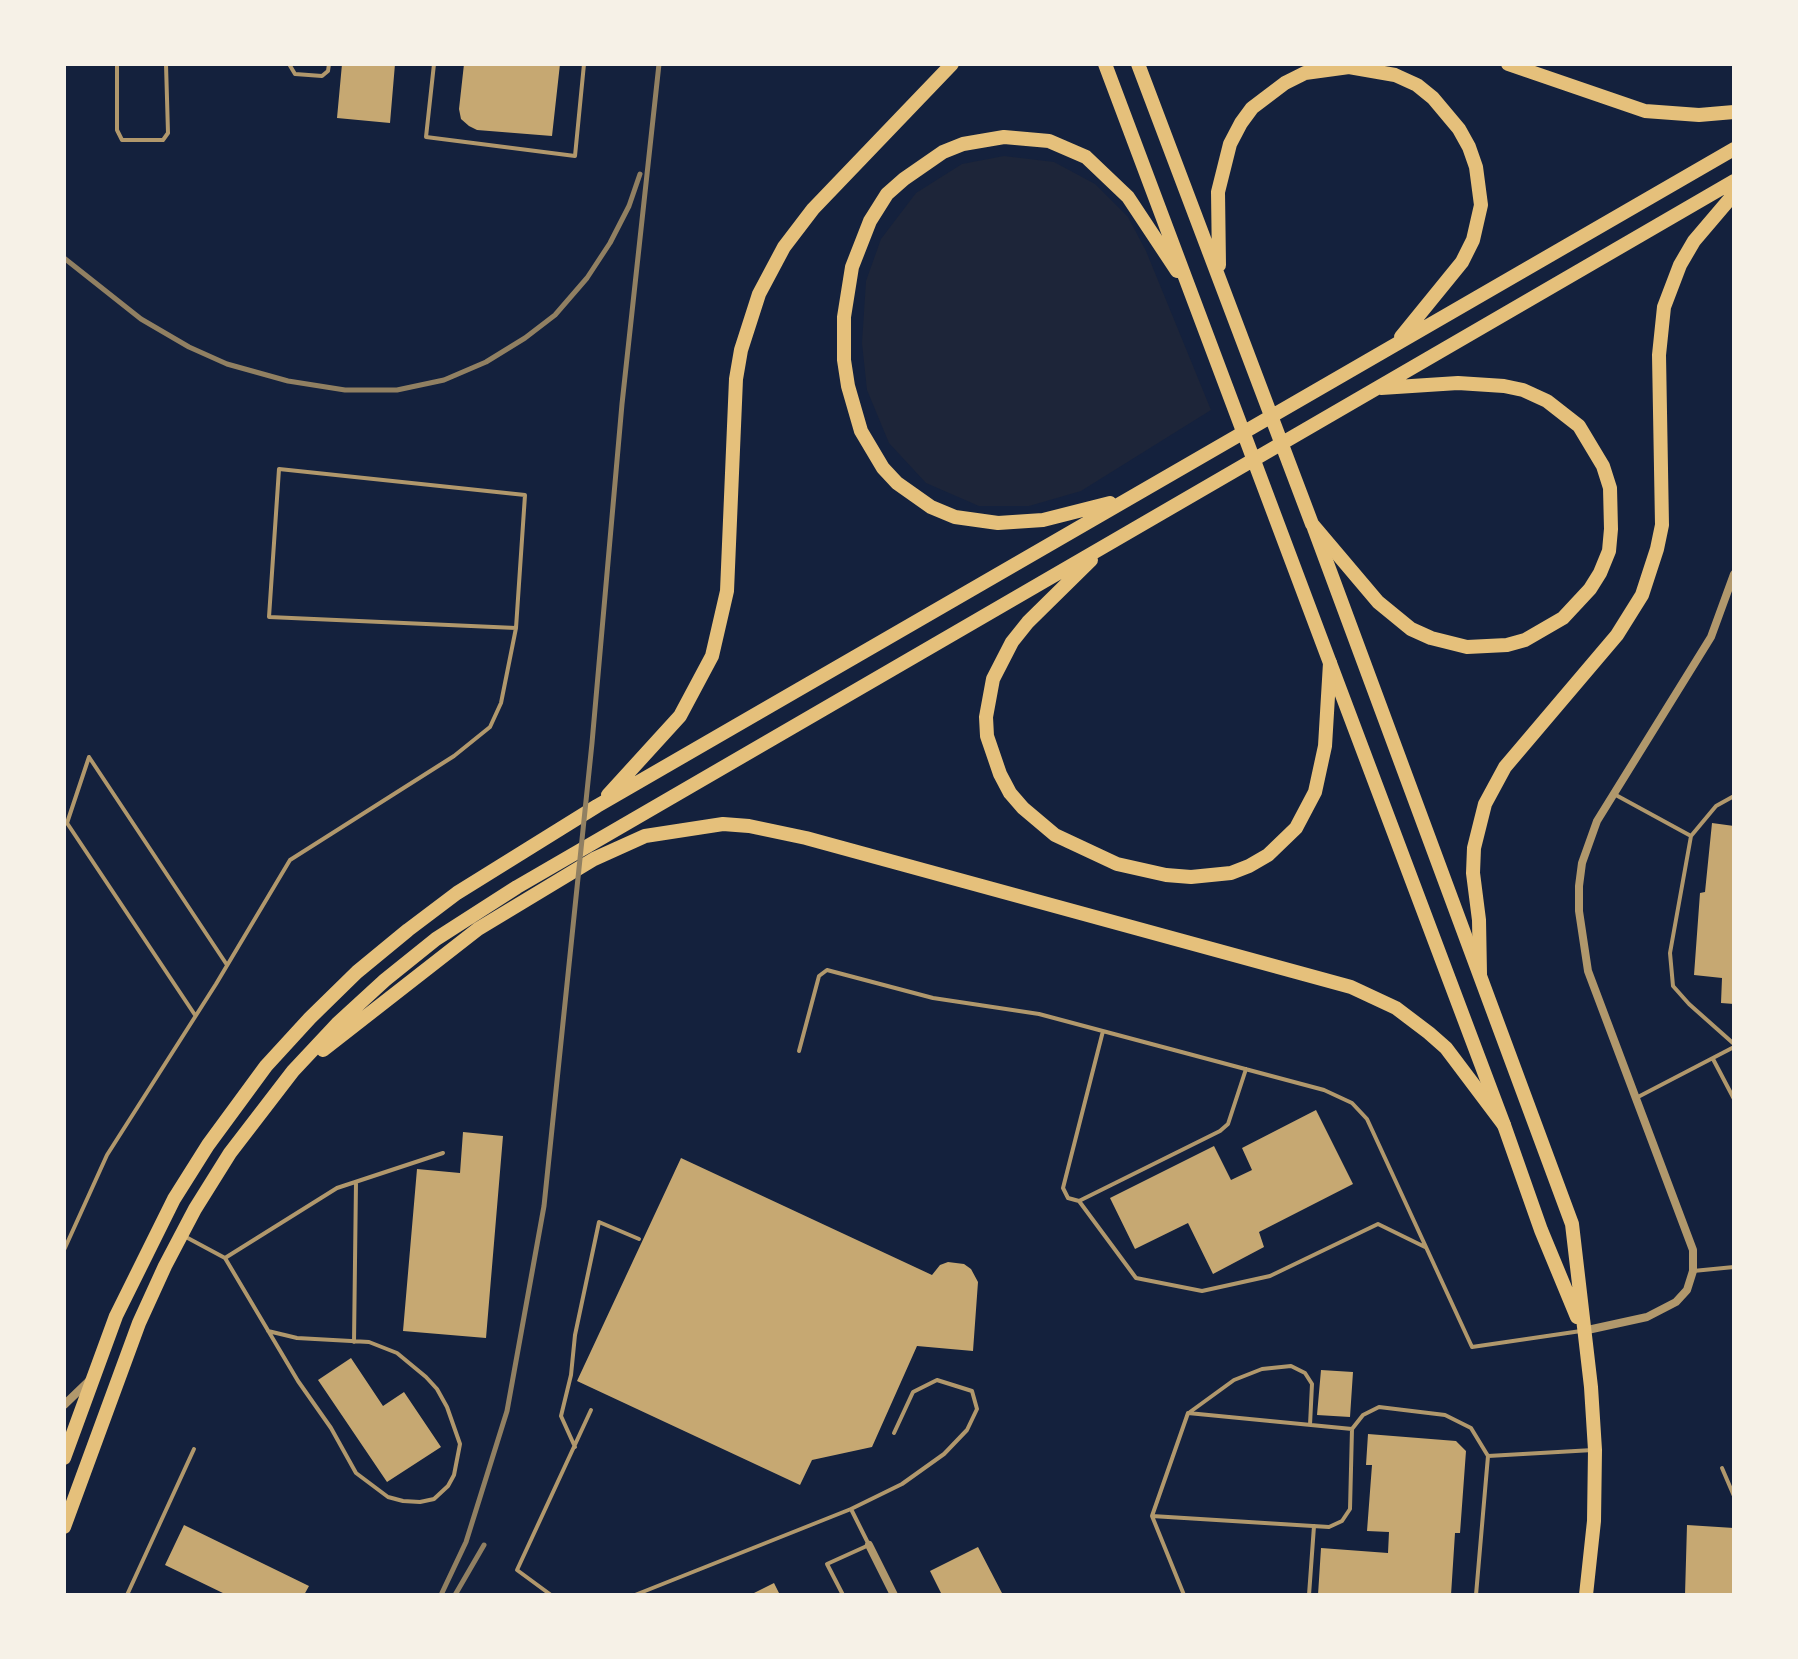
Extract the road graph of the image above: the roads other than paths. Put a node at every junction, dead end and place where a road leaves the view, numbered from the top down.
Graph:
1 (117, 64) edge
2 (166, 64) edge
3 (289, 64) edge
4 (329, 64) edge
5 (434, 64) edge
6 (584, 64) edge
7 (952, 64) edge
8 (1105, 64) edge
9 (1138, 64) edge
10 (1508, 64) edge
11 (1734, 112) edge
12 (1734, 149) edge
13 (1734, 181) edge
14 (1734, 194) edge
15 (1219, 278) junction
16 (1190, 289) junction
17 (1396, 344) junction
18 (1376, 388) junction
19 (1129, 498) junction
20 (1312, 524) junction
21 (1105, 545) junction
22 (1734, 574) edge
23 (516, 628) junction
24 (1330, 663) junction
25 (1612, 793) junction
26 (1734, 796) edge
27 (597, 806) junction
28 (1691, 836) junction
29 (227, 965) junction
30 (1480, 974) junction
31 (196, 1015) junction
32 (1103, 1031) junction
33 (1734, 1046) edge
34 (799, 1051) dead end
35 (1713, 1058) junction
36 (1246, 1069) junction
37 (293, 1071) junction
38 (1636, 1098) junction
39 (1734, 1099) edge
40 (1504, 1125) junction
41 (443, 1153) dead end
42 (356, 1182) junction
43 (1079, 1201) junction
44 (182, 1234) junction
45 (639, 1239) dead end
46 (1426, 1247) junction
47 (64, 1250) edge
48 (225, 1258) junction
49 (1734, 1267) edge
50 (1693, 1271) junction
51 (268, 1331) junction
52 (1582, 1331) junction
53 (354, 1342) junction
54 (93, 1377) junction
55 (64, 1405) edge
56 (591, 1410) dead end
57 (1188, 1413) junction
58 (1310, 1425) junction
59 (1352, 1429) junction
60 (894, 1433) dead end
61 (575, 1447) junction
62 (194, 1449) dead end
63 (1595, 1450) junction
64 (1488, 1456) junction
65 (64, 1458) edge
66 (1722, 1468) dead end
67 (1734, 1496) edge
68 (851, 1509) junction
69 (1152, 1516) junction
70 (1314, 1526) junction
71 (64, 1527) edge
72 (869, 1545) junction
73 (127, 1595) edge
74 (551, 1595) edge
75 (635, 1595) edge
76 (843, 1595) edge
77 (894, 1595) edge
78 (1184, 1595) edge
79 (1309, 1595) edge
80 (1476, 1595) edge
81 (1586, 1595) edge

1 - 2 lane
3 - 4 lane
5 - 6 lane
7 - 27 main road
8 - 16 main road
9 - 15 main road
10 - 11 main road
12 - 17 main road
13 - 18 main road
14 - 30 main road
15 - 17 main road
15 - 20 main road
16 - 19 main road
16 - 24 main road
17 - 19 main road
18 - 20 main road
18 - 21 main road
19 - 27 main road
20 - 30 main road
21 - 24 main road
21 - 37 main road
22 - 25 street
23 - 23 lane
23 - 29 lane
24 - 40 main road
25 - 28 lane
25 - 38 street
26 - 28 lane
27 - 54 main road
28 - 33 lane
29 - 31 lane
29 - 31 lane
30 - 52 main road
31 - 47 lane
32 - 34 lane
32 - 36 lane
32 - 43 lane
33 - 35 lane
35 - 38 lane
35 - 39 lane
36 - 43 lane
36 - 46 lane
37 - 40 main road
37 - 44 main road
38 - 50 street
40 - 52 main road
41 - 42 lane
42 - 48 lane
42 - 53 lane
43 - 46 lane
44 - 48 lane
44 - 71 main road
45 - 61 lane
46 - 52 lane
48 - 51 lane
49 - 50 lane
50 - 52 street
51 - 53 lane
51 - 53 lane
52 - 63 main road
54 - 55 street
54 - 65 main road
56 - 61 lane
57 - 58 lane
57 - 58 lane
57 - 69 lane
58 - 59 lane
59 - 64 lane
59 - 70 lane
60 - 68 lane
61 - 74 lane
62 - 73 lane
63 - 64 lane
63 - 81 main road
64 - 80 lane
66 - 67 lane
68 - 72 lane
68 - 75 lane
69 - 70 lane
69 - 78 lane
70 - 79 lane
72 - 76 lane
72 - 77 street

